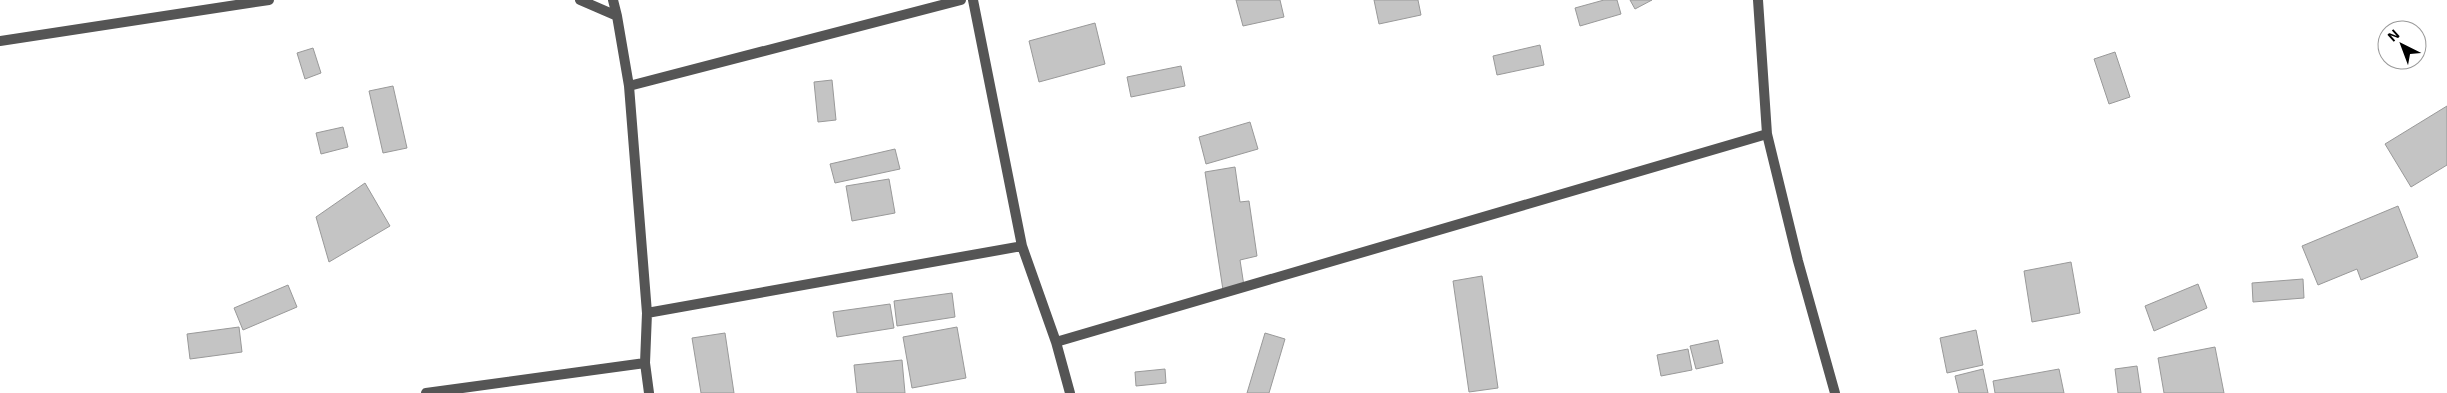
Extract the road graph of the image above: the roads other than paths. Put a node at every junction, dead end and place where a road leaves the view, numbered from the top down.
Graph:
1 (268, 0) edge
2 (580, 0) edge
3 (612, 0) edge
4 (962, 0) edge
5 (973, 0) edge
6 (1758, 0) edge
7 (618, 16) junction
8 (0, 42) edge
9 (629, 86) junction
10 (1766, 134) junction
11 (1022, 246) junction
12 (647, 313) junction
13 (1056, 342) junction
14 (645, 362) junction
15 (426, 393) edge
16 (648, 393) edge
17 (1070, 393) edge
18 (1835, 393) edge

1 - 8 street
2 - 7 street
3 - 7 street
4 - 9 street
5 - 11 street
6 - 10 street
7 - 9 street
9 - 12 street
10 - 13 street
10 - 18 street
11 - 12 street
11 - 13 street
12 - 14 street
13 - 17 street
14 - 15 street
14 - 16 street

